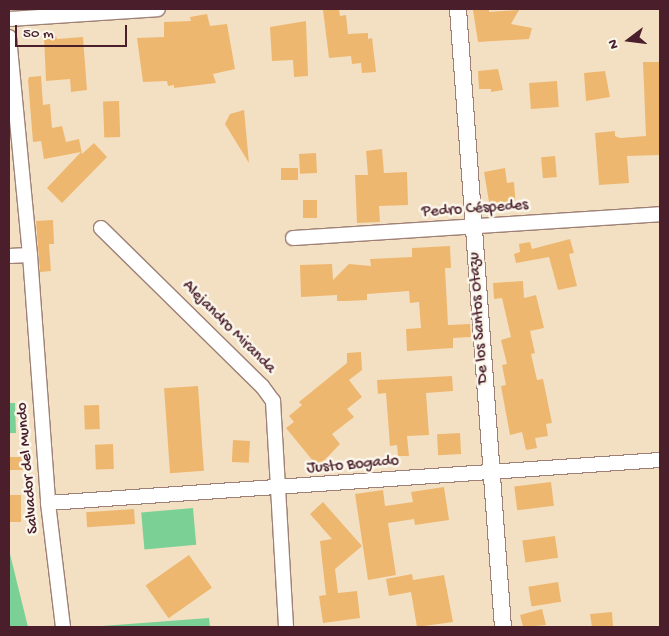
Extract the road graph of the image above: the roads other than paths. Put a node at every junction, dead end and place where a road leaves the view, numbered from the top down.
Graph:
1 (158, 9) edge
2 (458, 9) edge
3 (9, 19) edge
4 (9, 37) edge
5 (660, 214) edge
6 (101, 228) dead end
7 (474, 228) junction
8 (293, 238) dead end
9 (30, 255) junction
10 (9, 256) edge
11 (660, 460) edge
12 (491, 473) junction
13 (277, 490) junction
14 (48, 503) junction
15 (63, 627) edge
16 (286, 627) edge
17 (503, 627) edge

1 - 3 street
2 - 7 street, De los Santos Otazu
4 - 9 street, Salvador del Mundo
5 - 7 street, Pedro Céspedes
6 - 13 street, Alejandro Miranda
7 - 8 street, Pedro Céspedes
7 - 12 street, De los Santos Otazu
9 - 10 street
9 - 14 street, Salvador del Mundo
11 - 12 street, Justo Bogado
12 - 13 street, Justo Bogado
12 - 17 street, De los Santos Otazu
13 - 14 street, Justo Bogado
13 - 16 street, Alejandro Miranda
14 - 15 street, Salvador del Mundo

